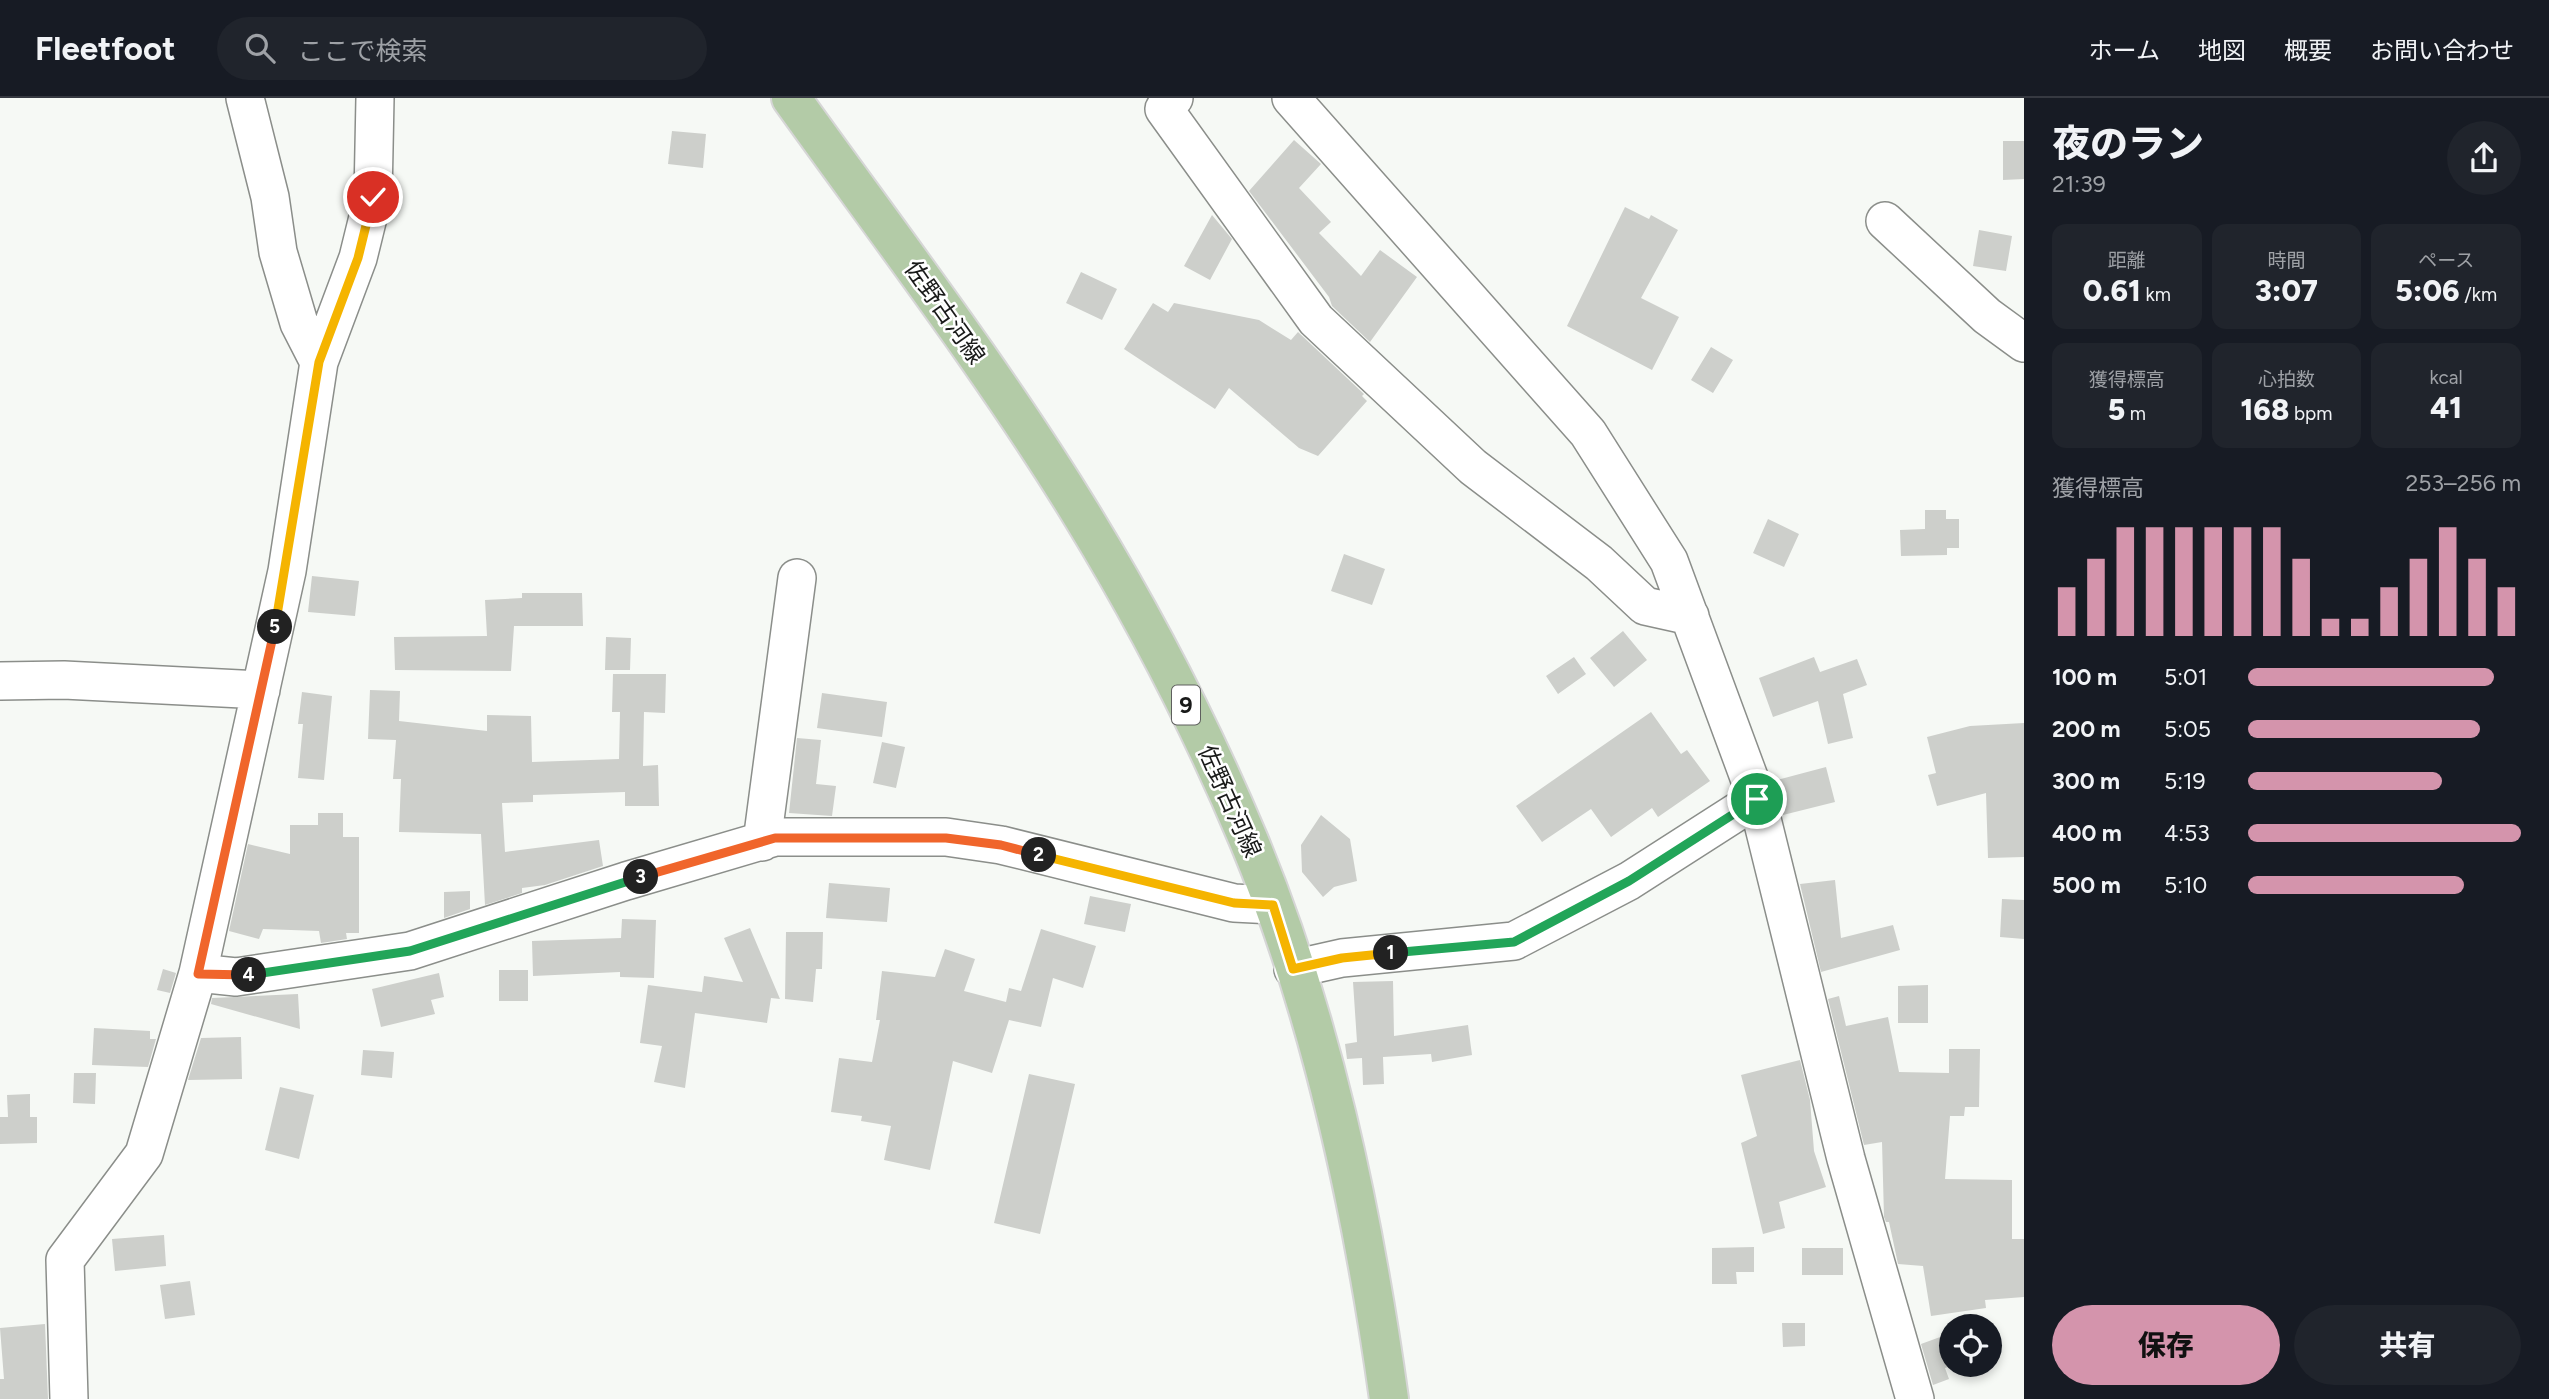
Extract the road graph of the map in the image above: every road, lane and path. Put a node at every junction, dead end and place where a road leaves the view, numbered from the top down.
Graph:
1 (245, 98) edge
2 (375, 98) edge
3 (791, 98) edge
4 (1174, 98) edge
5 (1291, 98) edge
6 (1885, 221) dead end
7 (2024, 343) edge
8 (319, 362) junction
9 (797, 578) dead end
10 (1690, 616) junction
11 (0, 681) edge
12 (261, 690) junction
13 (1757, 799) junction
14 (762, 842) junction
15 (1273, 905) junction
16 (1293, 969) junction
17 (198, 974) junction
18 (69, 1399) edge
19 (1389, 1399) edge
20 (1915, 1399) edge

1 - 8 street
2 - 8 street
3 - 15 main road, 佐野古河線 / 9
4 - 10 street
5 - 10 street
6 - 7 street
8 - 12 street
9 - 14 street
10 - 13 street
11 - 12 street
12 - 17 street
13 - 16 street
13 - 20 street
14 - 15 street
14 - 17 street
15 - 16 main road, 佐野古河線 / 9
16 - 19 main road, 佐野古河線 / 9
17 - 18 street

